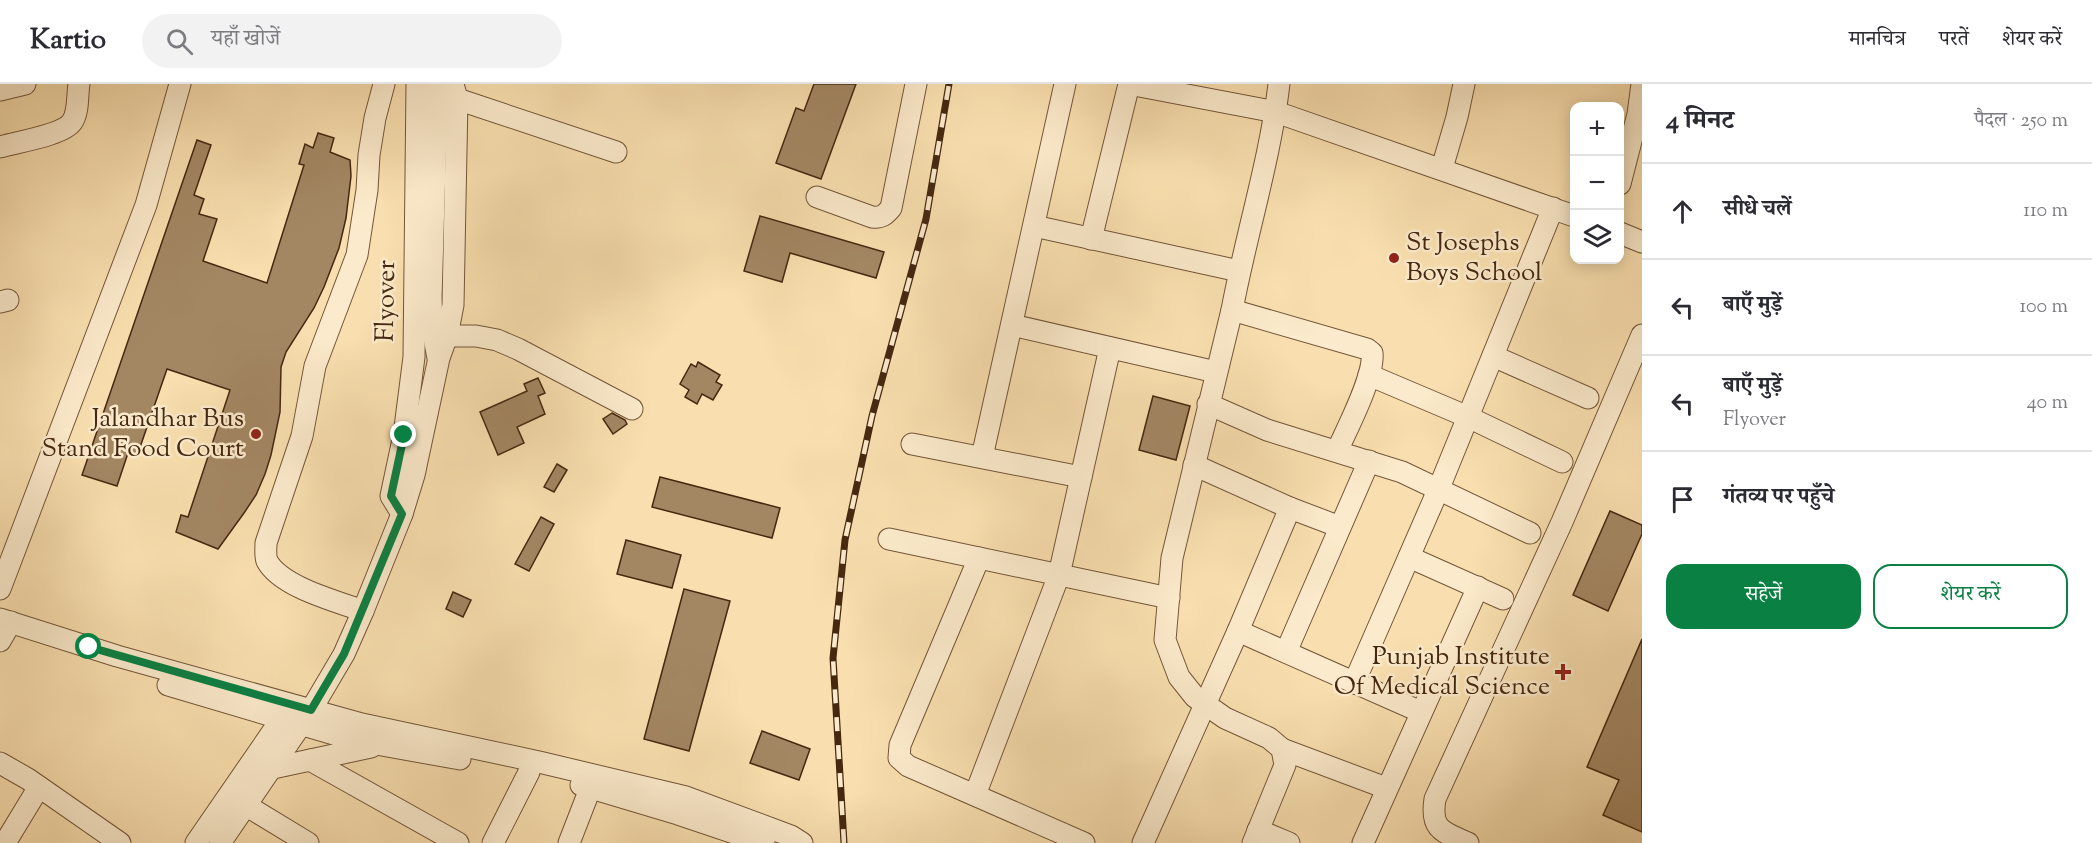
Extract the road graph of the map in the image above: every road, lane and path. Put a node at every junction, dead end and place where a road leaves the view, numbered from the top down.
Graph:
1 (25, 84) edge
2 (79, 84) edge
3 (180, 84) edge
4 (384, 84) edge
5 (417, 84) edge
6 (435, 84) edge
7 (916, 84) edge
8 (1065, 84) edge
9 (1279, 84) edge
10 (1464, 84) edge
11 (1642, 84) edge
12 (0, 90) edge
13 (455, 91) edge
14 (1276, 112) junction
15 (0, 147) edge
16 (616, 152) dead end
17 (1442, 168) junction
18 (1624, 168) edge
19 (817, 197) dead end
20 (1553, 208) junction
21 (1570, 214) edge
22 (1034, 226) junction
23 (1624, 235) edge
24 (1091, 239) junction
25 (1642, 242) edge
26 (1239, 271) junction
27 (1232, 310) junction
28 (1012, 325) junction
29 (1642, 335) edge
30 (447, 336) junction
31 (1110, 348) junction
32 (1493, 356) junction
33 (439, 358) junction
34 (1216, 372) junction
35 (1369, 375) junction
36 (1588, 398) dead end
37 (1208, 404) junction
38 (632, 409) dead end
39 (1468, 417) junction
40 (912, 444) dead end
41 (1337, 451) junction
42 (982, 458) junction
43 (1369, 461) junction
44 (1562, 462) dead end
45 (1194, 465) junction
46 (1082, 477) junction
47 (1439, 488) junction
48 (1290, 508) junction
49 (402, 514) junction
50 (1340, 527) junction
51 (1530, 534) dead end
52 (889, 539) dead end
53 (1409, 557) junction
54 (979, 558) junction
55 (1059, 575) junction
56 (1478, 587) junction
57 (0, 589) edge
58 (1169, 598) junction
59 (1503, 599) dead end
60 (363, 611) junction
61 (3, 630) edge
62 (1238, 631) junction
63 (1286, 652) junction
64 (1354, 683) junction
65 (1205, 704) junction
66 (1421, 712) junction
67 (296, 715) junction
68 (380, 745) junction
69 (1282, 748) junction
70 (310, 760) junction
71 (0, 763) edge
72 (273, 768) junction
73 (529, 772) junction
74 (593, 782) junction
75 (39, 787) junction
76 (1386, 788) junction
77 (975, 795) junction
78 (247, 806) junction
79 (1255, 836) edge
80 (5, 843) edge
81 (120, 843) edge
82 (196, 843) edge
83 (220, 843) edge
84 (308, 843) edge
85 (458, 843) edge
86 (493, 843) edge
87 (569, 843) edge
88 (764, 843) edge
89 (802, 843) edge
90 (1084, 843) edge
91 (1143, 843) edge
92 (1289, 843) edge
93 (1363, 843) edge
94 (1468, 843) edge

1 - 12 street
2 - 15 street
3 - 57 street
4 - 60 street
5 - 49 street, Flyover
6 - 33 street
7 - 19 street
8 - 22 street
9 - 14 street
10 - 17 street
11 - 18 street
13 - 16 street
13 - 30 street
14 - 17 street
14 - 24 street
14 - 26 street
17 - 20 street
20 - 21 street
20 - 32 street
22 - 24 street
22 - 28 street
23 - 25 street
24 - 26 street
26 - 27 street
27 - 34 street
27 - 35 street
28 - 31 street
28 - 42 street
29 - 94 street
30 - 33 street
30 - 38 street
31 - 34 street
31 - 46 street
32 - 36 street
32 - 39 street
33 - 49 street
34 - 37 street
35 - 39 street
35 - 41 street
37 - 41 street
37 - 45 street
39 - 44 street
39 - 47 street
40 - 42 street
41 - 43 street
42 - 46 street
43 - 47 street
43 - 50 street
45 - 48 street
45 - 58 street
46 - 55 street
47 - 51 street
47 - 53 street
48 - 50 street
48 - 62 street
49 - 60 street
50 - 63 street
52 - 54 street
53 - 56 street
53 - 64 street
54 - 55 street
54 - 77 street
55 - 58 street
55 - 77 street
56 - 59 street
56 - 66 street
58 - 65 street
60 - 67 street
61 - 67 street
62 - 63 street
62 - 65 street
63 - 64 street
64 - 66 street
65 - 69 street
65 - 91 street
66 - 76 street
67 - 68 street
67 - 72 street
67 - 74 street
67 - 82 street
68 - 70 street
68 - 73 street
69 - 76 street
69 - 79 street
70 - 72 street
70 - 85 street
71 - 75 street
72 - 78 street
73 - 74 street
73 - 86 street
74 - 87 street
74 - 88 street
74 - 89 street
75 - 80 street
75 - 81 street
76 - 93 street
77 - 90 street
78 - 83 street
78 - 84 street
79 - 92 street

